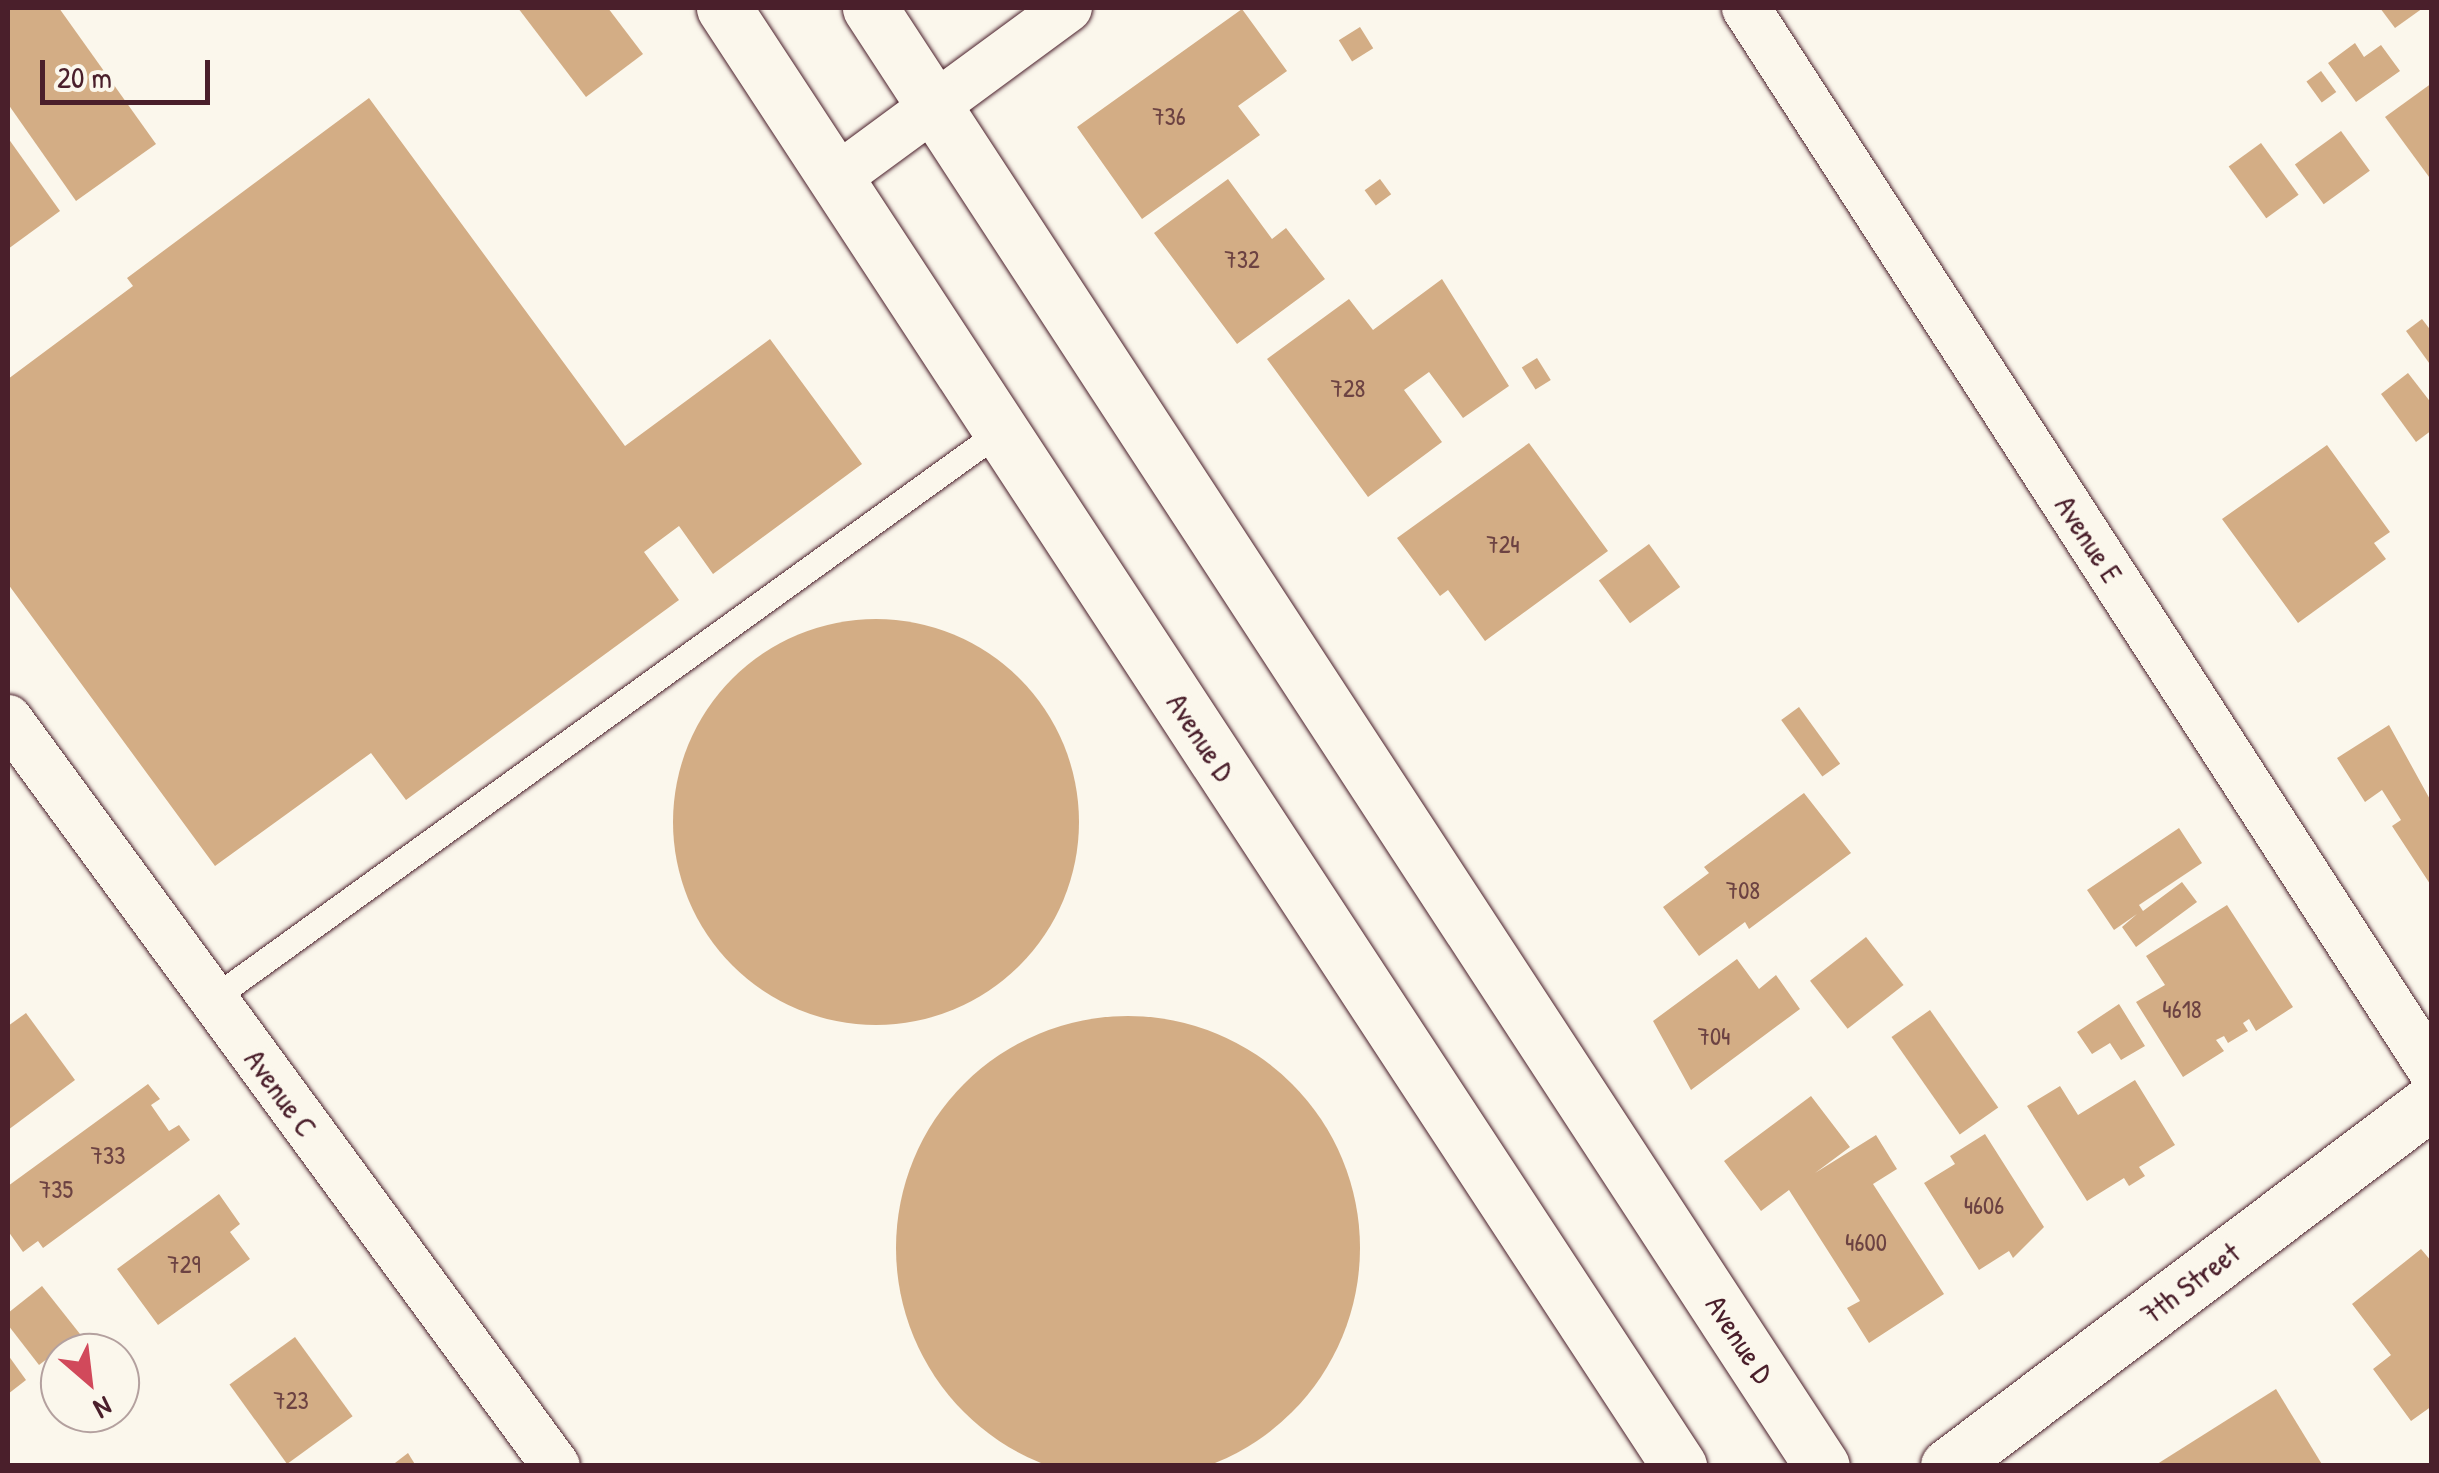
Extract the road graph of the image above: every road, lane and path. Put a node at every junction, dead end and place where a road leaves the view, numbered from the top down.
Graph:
1 (724, 8) edge
2 (870, 8) edge
3 (1068, 8) edge
4 (1746, 8) edge
5 (932, 108) junction
6 (835, 180) junction
7 (1000, 431) junction
8 (8, 719) edge
9 (22, 770) edge
10 (212, 1000) junction
11 (2432, 1070) edge
12 (2432, 1101) edge
13 (556, 1466) edge
14 (1679, 1466) edge
15 (1822, 1466) edge
16 (1948, 1466) edge

1 - 6 street, Avenue D
2 - 5 street, Avenue D
3 - 5 street
4 - 11 street, Avenue E
5 - 6 street
5 - 15 street, Avenue D
6 - 7 street, Avenue D
7 - 10 lane
7 - 14 street, Avenue D
8 - 9 street, Avenue C
9 - 10 street, Avenue C
10 - 13 street, Avenue C
12 - 16 street, 7th Street

